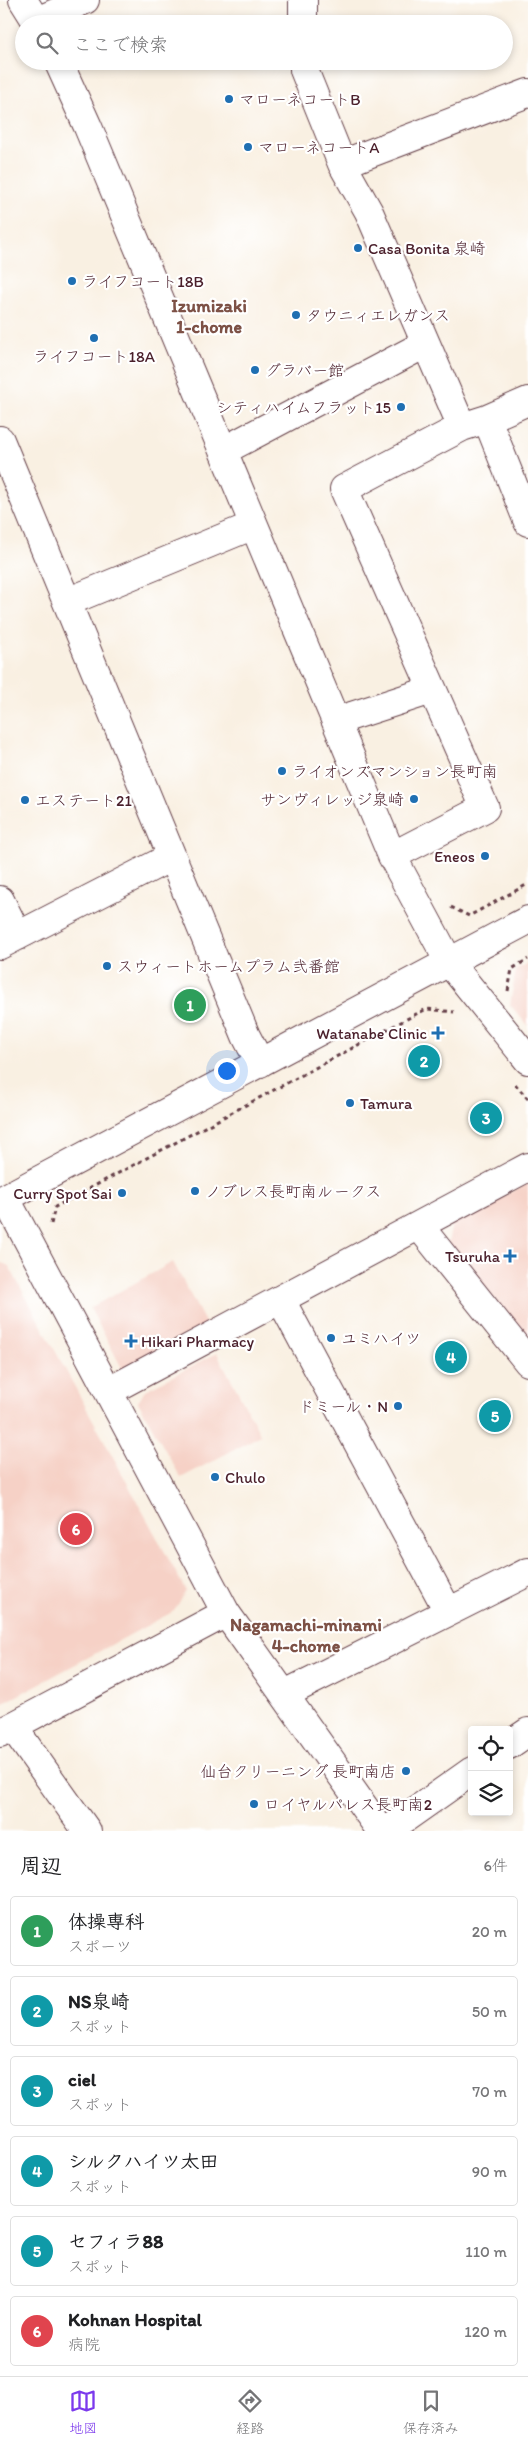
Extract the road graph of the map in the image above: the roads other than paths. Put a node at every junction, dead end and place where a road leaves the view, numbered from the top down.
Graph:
1 (84, 0) edge
2 (303, 0) edge
3 (33, 15) edge
4 (304, 15) edge
5 (62, 70) edge
6 (304, 70) edge
7 (528, 93) edge
8 (342, 164) junction
9 (425, 344) junction
10 (528, 402) edge
11 (475, 423) junction
12 (0, 440) edge
13 (223, 451) junction
14 (528, 522) edge
15 (254, 525) junction
16 (68, 602) junction
17 (432, 690) junction
18 (336, 721) junction
19 (392, 856) junction
20 (171, 857) junction
21 (0, 900) edge
22 (528, 920) edge
23 (9, 941) edge
24 (449, 962) junction
25 (528, 1060) edge
26 (260, 1063) junction
27 (528, 1167) edge
28 (3, 1200) edge
29 (420, 1227) junction
30 (281, 1300) junction
31 (528, 1362) edge
32 (109, 1391) junction
33 (524, 1580) edge
34 (448, 1611) junction
35 (226, 1613) junction
36 (285, 1694) junction
37 (6, 1730) edge
38 (528, 1732) edge
39 (513, 1742) edge
40 (468, 1774) edge
41 (87, 1831) edge
42 (381, 1831) edge
43 (387, 1831) edge

1 - 3 street
2 - 4 street
5 - 13 street
6 - 8 street
7 - 8 street
8 - 9 street
9 - 11 street
9 - 13 street
10 - 11 street
11 - 14 street
11 - 17 street
12 - 16 street
13 - 15 street
15 - 16 street
15 - 18 street
16 - 20 street
17 - 18 street
17 - 19 street
18 - 19 street
19 - 24 street
20 - 23 street
20 - 26 street
21 - 23 street
22 - 24 street
24 - 25 street
24 - 26 street
26 - 28 street
27 - 29 street
28 - 32 street
29 - 30 street
29 - 31 street
30 - 32 street
30 - 34 street
32 - 35 street
33 - 34 street
34 - 36 street
35 - 36 street
35 - 37 street
36 - 42 street
37 - 41 street
38 - 39 street
40 - 43 street

